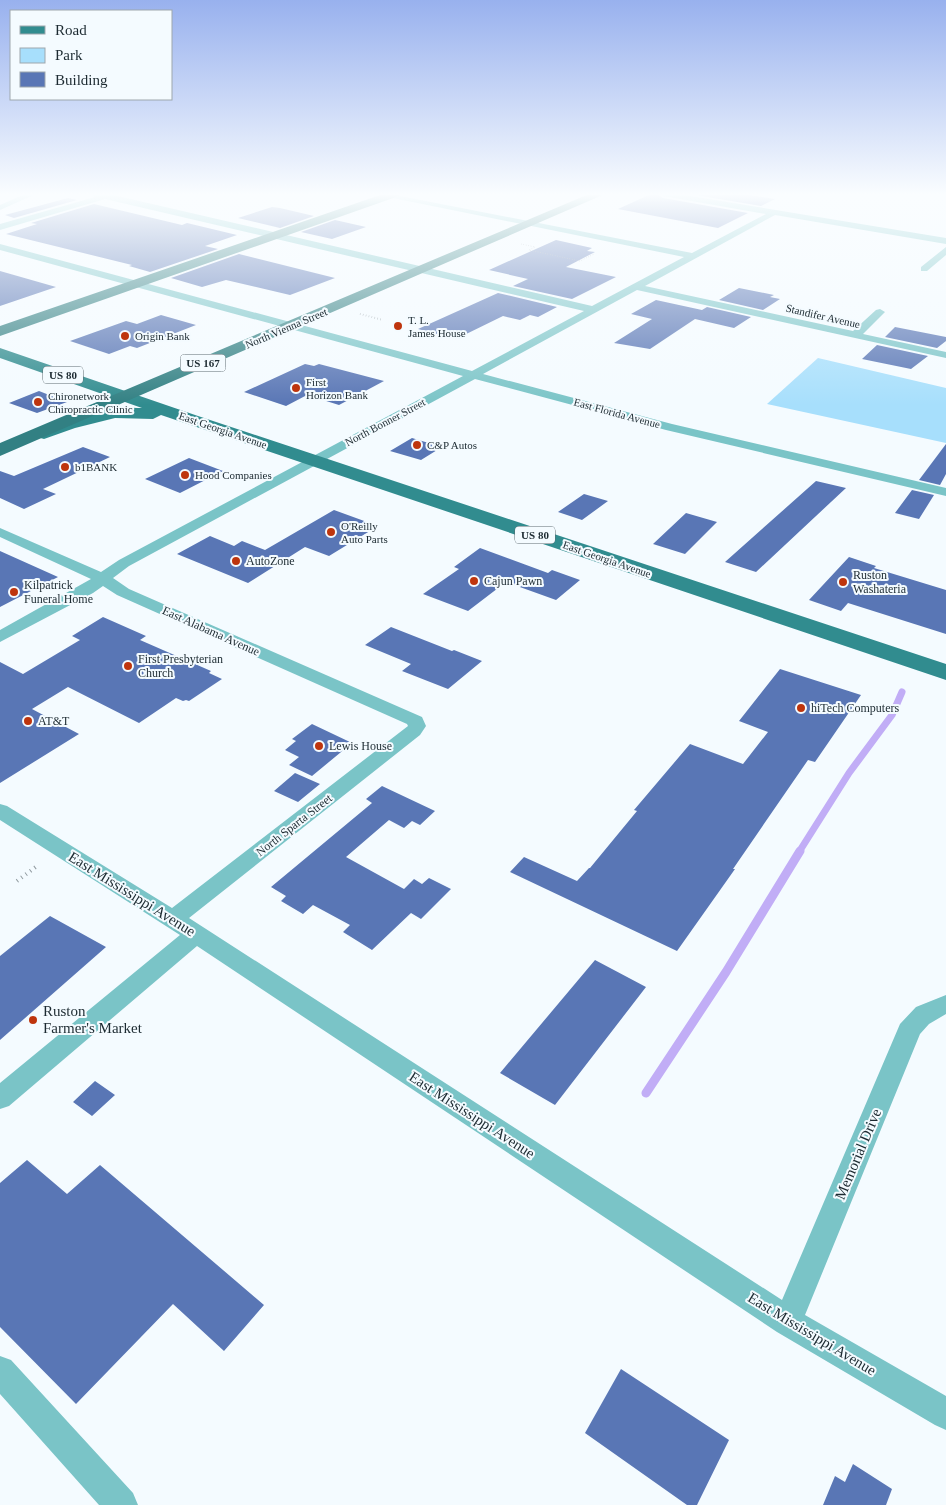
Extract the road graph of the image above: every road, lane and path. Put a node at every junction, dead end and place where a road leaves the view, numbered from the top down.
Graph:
1 (65, 264) edge
2 (193, 264) edge
3 (396, 264) edge
4 (435, 264) edge
5 (677, 264) edge
6 (930, 264) edge
7 (924, 269) dead end
8 (421, 270) junction
9 (136, 284) junction
10 (636, 287) junction
11 (594, 310) junction
12 (880, 312) dead end
13 (358, 314) dead end
14 (383, 320) dead end
15 (290, 326) junction
16 (0, 331) edge
17 (854, 336) junction
18 (0, 354) edge
19 (946, 355) edge
20 (472, 375) junction
21 (125, 397) junction
22 (192, 420) junction
23 (19, 442) junction
24 (0, 450) edge
25 (314, 461) junction
26 (946, 492) edge
27 (0, 532) edge
28 (103, 579) junction
29 (0, 638) edge
30 (946, 672) edge
31 (414, 731) joint
32 (0, 811) edge
33 (37, 866) dead end
34 (17, 881) dead end
35 (173, 920) junction
36 (196, 934) junction
37 (946, 1004) edge
38 (0, 1098) edge
39 (788, 1321) junction
40 (0, 1371) edge
41 (946, 1414) edge
42 (121, 1505) edge

1 - 9 street, East Florida Avenue
2 - 9 highway
3 - 8 street
4 - 8 highway, North Vienna Street / US 167
5 - 10 street, North Bonner Street
6 - 7 street
8 - 11 street
8 - 15 highway, North Vienna Street / US 167
9 - 15 street, East Florida Avenue
9 - 16 highway
10 - 11 street, North Bonner Street
10 - 17 street, Standifer Avenue
11 - 20 street, North Bonner Street
12 - 17 street
13 - 14 path
15 - 20 street, East Florida Avenue
15 - 21 highway, North Vienna Street / US 167
17 - 19 street, Standifer Avenue
18 - 21 main road, US 80
20 - 25 street, North Bonner Street
20 - 26 street, East Florida Avenue
21 - 22 main road, East Georgia Avenue / US 80
21 - 23 highway, North Vienna Street
22 - 23 main road
22 - 25 main road, East Georgia Avenue / US 80
23 - 24 highway, North Vienna Street
25 - 28 street, North Bonner Street
25 - 30 main road, East Georgia Avenue / US 80
27 - 28 street, East Alabama Avenue
28 - 29 street, North Bonner Street
28 - 31 street, East Alabama Avenue
31 - 35 street, North Sparta Street
32 - 35 street, East Mississippi Avenue
33 - 34 path
35 - 36 street, East Mississippi Avenue
36 - 38 street
36 - 39 street, East Mississippi Avenue
37 - 39 street, Memorial Drive
39 - 41 street, East Mississippi Avenue
40 - 42 street

